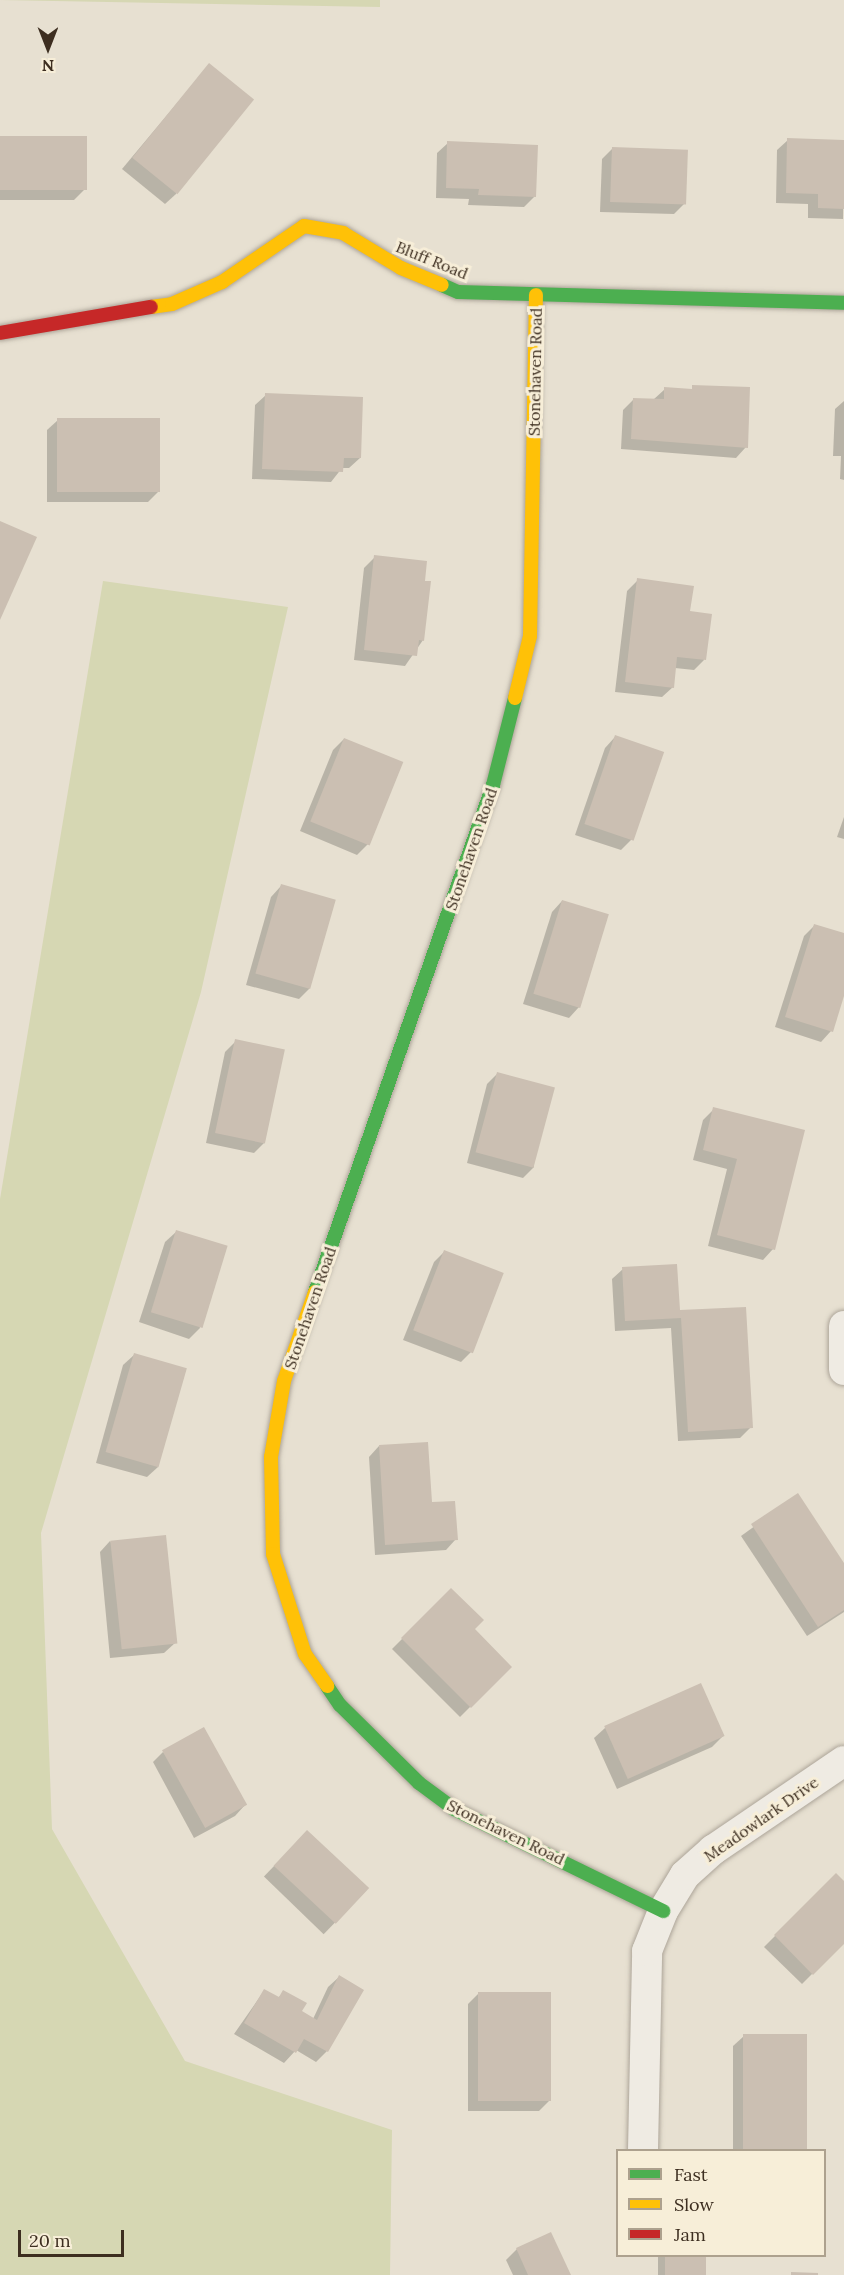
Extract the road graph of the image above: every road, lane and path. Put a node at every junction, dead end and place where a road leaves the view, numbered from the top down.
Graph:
1 (536, 296) junction
2 (844, 303) edge
3 (2, 333) edge
4 (844, 1326) edge
5 (844, 1370) edge
6 (844, 1761) edge
7 (663, 1911) junction
8 (643, 2149) edge

1 - 2 street, Bluff Road
1 - 3 street, Bluff Road
1 - 7 street, Stonehaven Road
4 - 5 street
6 - 7 street, Meadowlark Drive
7 - 8 street

